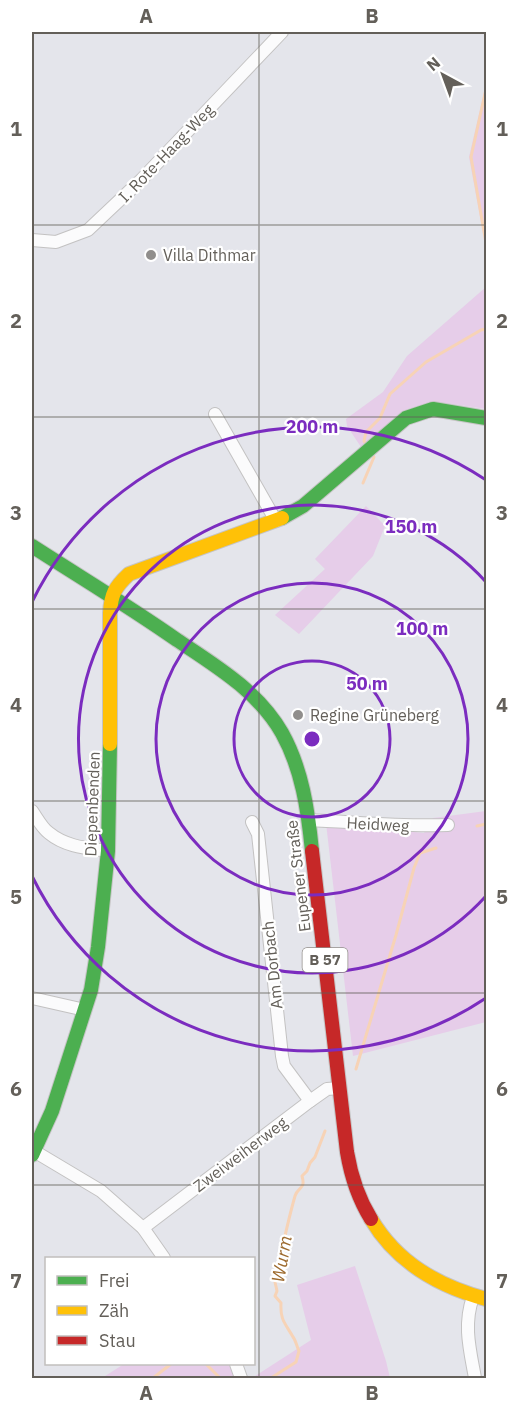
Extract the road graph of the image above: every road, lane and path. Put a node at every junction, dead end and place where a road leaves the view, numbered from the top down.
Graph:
1 (282, 32) edge
2 (32, 240) edge
3 (215, 414) dead end
4 (486, 418) edge
5 (276, 521) junction
6 (32, 546) edge
7 (111, 598) junction
8 (32, 811) edge
9 (309, 820) junction
10 (252, 822) dead end
11 (448, 825) dead end
12 (108, 851) junction
13 (32, 998) edge
14 (85, 1010) junction
15 (340, 1088) junction
16 (310, 1101) junction
17 (33, 1153) edge
18 (143, 1228) junction
19 (163, 1257) edge
20 (480, 1298) edge
21 (475, 1378) edge

1 - 2 street, I. Rote-Haag-Weg
3 - 5 street
4 - 5 street
5 - 7 street
6 - 7 street, Eupener Straße / B 57
7 - 9 street, Eupener Straße / B 57
7 - 12 street, Diepenbenden
8 - 12 street
9 - 11 street, Heidweg
9 - 15 street, Eupener Straße / B 57
10 - 16 street, Am Dorbach
12 - 14 street, Diepenbenden
13 - 14 street
14 - 17 street, Diepenbenden
15 - 16 street, Zweiweiherweg
15 - 20 street, Eupener Straße / B 57
16 - 18 street, Zweiweiherweg
17 - 18 street
18 - 19 street
20 - 21 street

